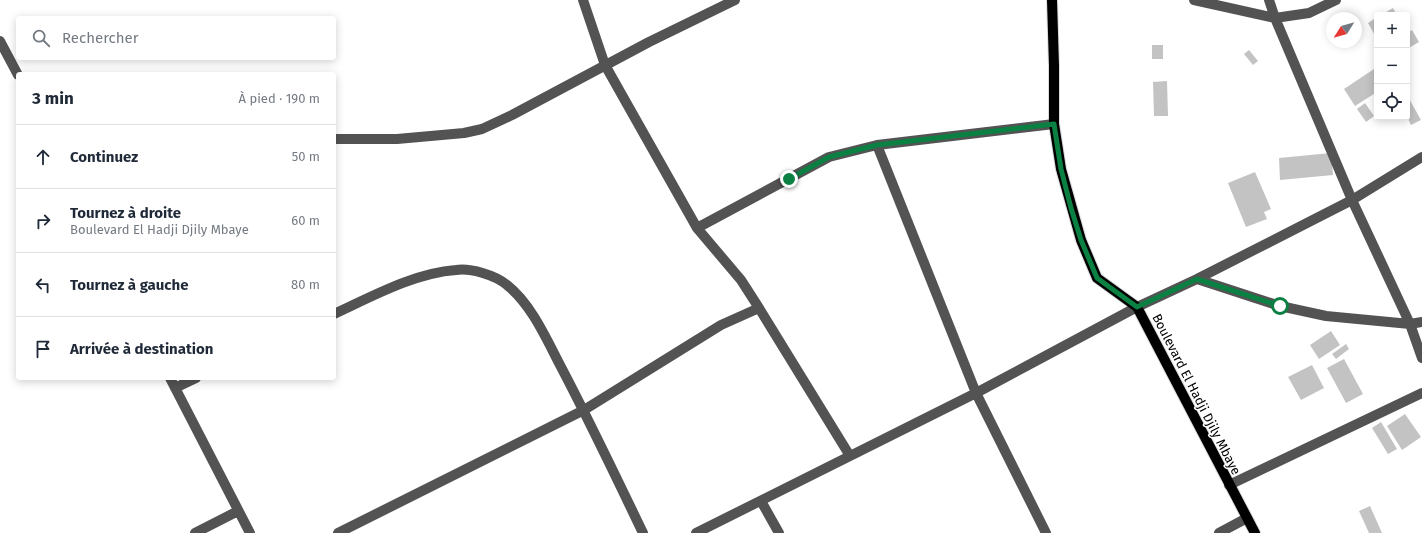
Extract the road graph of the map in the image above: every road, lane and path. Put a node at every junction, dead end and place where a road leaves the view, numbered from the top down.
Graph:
1 (583, 0) edge
2 (735, 0) edge
3 (1052, 0) edge
4 (1194, 0) edge
5 (1270, 0) edge
6 (1336, 0) edge
7 (1275, 18) junction
8 (0, 41) edge
9 (605, 65) junction
10 (16, 72) edge
11 (1054, 124) junction
12 (336, 139) edge
13 (877, 145) junction
14 (1422, 157) edge
15 (1352, 200) junction
16 (697, 228) junction
17 (1197, 279) junction
18 (1137, 307) junction
19 (759, 308) junction
20 (336, 313) edge
21 (1422, 322) edge
22 (1410, 324) junction
23 (1422, 358) edge
24 (171, 380) edge
25 (192, 380) edge
26 (175, 388) junction
27 (976, 393) junction
28 (1422, 393) edge
29 (584, 410) junction
30 (850, 456) junction
31 (1229, 485) junction
32 (762, 501) junction
33 (238, 511) junction
34 (1247, 518) junction
35 (195, 533) edge
36 (250, 533) edge
37 (338, 533) edge
38 (643, 533) edge
39 (696, 533) edge
40 (779, 533) edge
41 (1046, 533) edge
42 (1219, 533) edge
43 (1255, 533) edge

1 - 9 street
2 - 9 street
3 - 11 main road, Boulevard El Hadji Djily Mbaye
4 - 7 street
5 - 7 street
6 - 7 street
7 - 15 street
8 - 10 street
9 - 12 street
9 - 16 street
11 - 13 street
11 - 18 main road, Boulevard El Hadji Djily Mbaye
13 - 16 street
13 - 27 street
14 - 15 street
15 - 17 street
15 - 22 street
16 - 19 street
17 - 18 street
17 - 22 street
18 - 27 street
18 - 31 main road, Boulevard El Hadji Djily Mbaye
19 - 29 street
19 - 30 street
20 - 29 street
21 - 22 street
22 - 23 street
24 - 26 street
25 - 26 street
26 - 33 street
27 - 30 street
27 - 41 street
28 - 31 street
29 - 37 street
29 - 38 street
30 - 32 street
31 - 34 main road, Boulevard El Hadji Djily Mbaye
32 - 39 street
32 - 40 street
33 - 35 street
33 - 36 street
34 - 42 street
34 - 43 main road, Boulevard El Hadji Djily Mbaye

